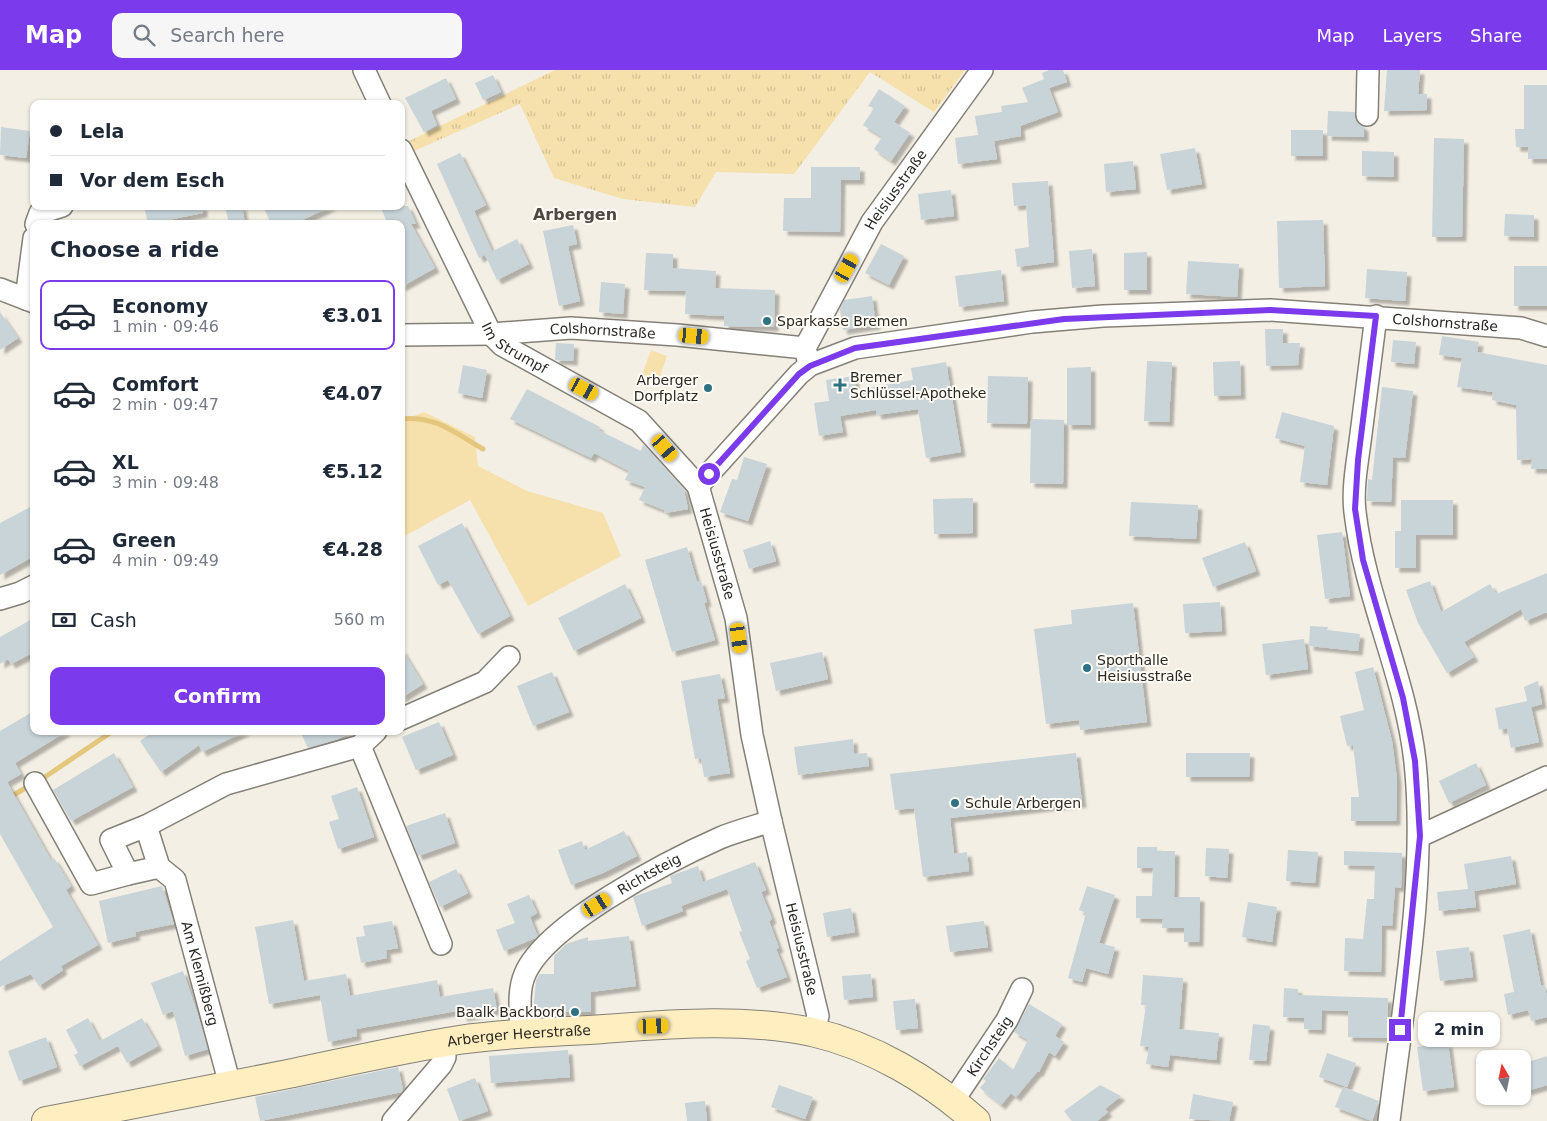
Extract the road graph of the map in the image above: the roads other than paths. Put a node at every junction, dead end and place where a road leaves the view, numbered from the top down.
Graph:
1 (364, 70) edge
2 (982, 70) edge
3 (1368, 70) edge
4 (378, 100) edge
5 (1367, 115) dead end
6 (405, 158) edge
7 (49, 210) edge
8 (37, 220) edge
9 (0, 289) edge
10 (30, 300) edge
11 (1376, 316) junction
12 (491, 334) junction
13 (405, 335) edge
14 (1547, 336) edge
15 (807, 357) junction
16 (698, 486) junction
17 (30, 588) edge
18 (0, 599) edge
19 (509, 656) dead end
20 (405, 717) edge
21 (372, 735) edge
22 (360, 746) junction
23 (1547, 777) edge
24 (35, 783) dead end
25 (770, 821) junction
26 (146, 826) junction
27 (1420, 836) junction
28 (159, 867) junction
29 (128, 874) junction
30 (441, 944) dead end
31 (1022, 989) dead end
32 (813, 1032) junction
33 (521, 1034) junction
34 (443, 1043) junction
35 (230, 1085) junction
36 (953, 1101) junction
37 (130, 1113) edge
38 (46, 1121) edge
39 (393, 1121) edge
40 (976, 1121) edge
41 (1389, 1121) edge

1 - 4 street
2 - 15 street, Heisiusstraße
3 - 5 street
6 - 12 street, Im Strumpf
7 - 8 street
9 - 10 street
11 - 14 street, Colshornstraße
11 - 15 street, Colshornstraße
11 - 27 street
12 - 13 street, Colshornstraße
12 - 15 street, Colshornstraße
12 - 16 street, Im Strumpf
15 - 16 street, Heisiusstraße
16 - 25 street, Heisiusstraße
17 - 18 street
19 - 20 street
21 - 22 street
22 - 26 street
22 - 30 street
23 - 27 street
24 - 29 street
25 - 32 street, Heisiusstraße
25 - 33 street, Richtsteig
26 - 28 street, Am Klemißberg
26 - 29 street
27 - 41 street
28 - 29 street
28 - 35 street, Am Klemißberg
31 - 36 street, Kirchsteig
32 - 33 main road, Arberger Heerstraße
32 - 36 main road, Arberger Heerstraße
33 - 34 main road, Arberger Heerstraße
34 - 35 main road, Arberger Heerstraße
34 - 39 street
35 - 37 main road, Arberger Heerstraße
36 - 40 main road, Arberger Heerstraße
37 - 38 main road, Arberger Heerstraße

